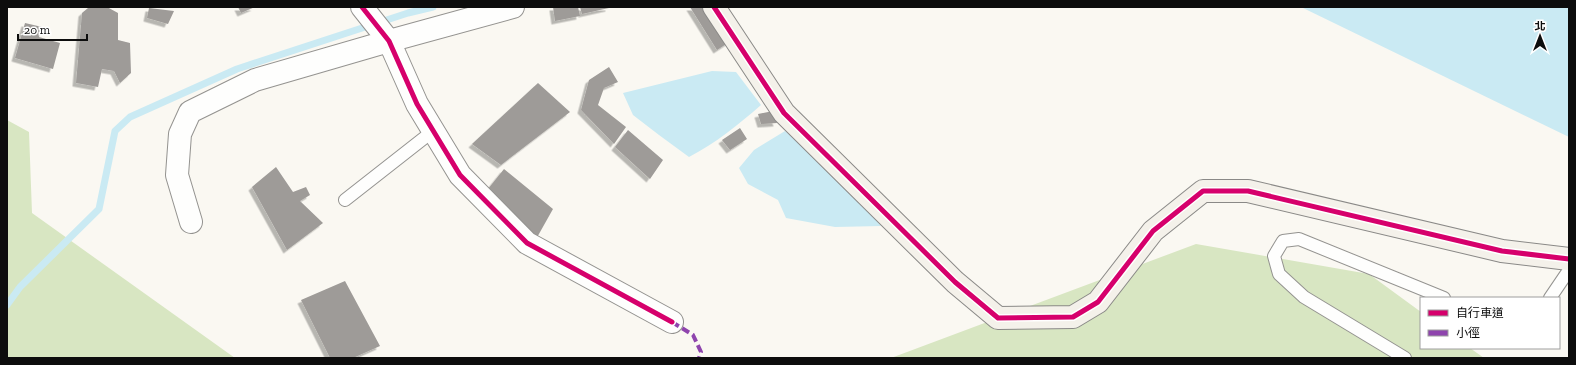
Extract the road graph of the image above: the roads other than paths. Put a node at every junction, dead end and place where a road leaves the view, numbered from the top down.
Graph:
1 (362, 7) edge
2 (513, 7) edge
3 (714, 7) edge
4 (389, 41) junction
5 (433, 132) junction
6 (345, 200) dead end
7 (191, 222) dead end
8 (1569, 259) edge
9 (1569, 270) edge
10 (1442, 297) edge
11 (1551, 297) edge
12 (672, 322) dead end
13 (1405, 358) edge

1 - 4 street
2 - 4 street
3 - 8 street
4 - 5 street
4 - 7 street
5 - 6 lane
5 - 12 street
9 - 11 lane
10 - 13 lane

